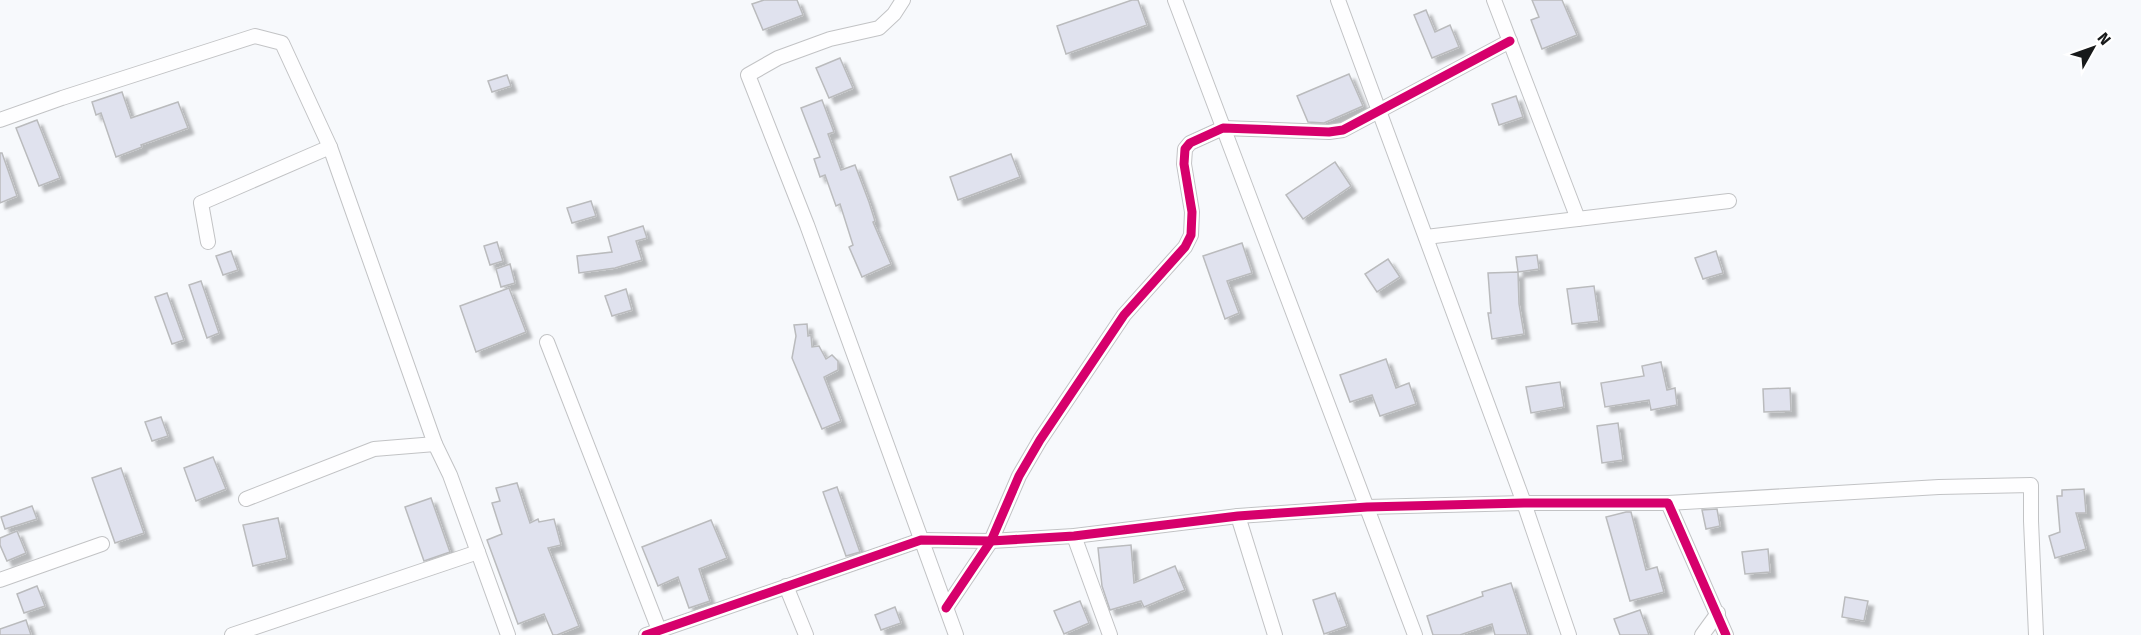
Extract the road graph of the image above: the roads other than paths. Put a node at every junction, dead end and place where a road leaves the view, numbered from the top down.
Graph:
1 (903, 0) edge
2 (1175, 0) edge
3 (1338, 0) edge
4 (1494, 0) edge
5 (1510, 41) junction
6 (1380, 111) junction
7 (0, 120) edge
8 (1223, 128) junction
9 (330, 147) junction
10 (1729, 201) dead end
11 (1578, 219) junction
12 (1426, 237) junction
13 (208, 242) dead end
14 (547, 342) dead end
15 (435, 444) junction
16 (246, 499) dead end
17 (1524, 503) junction
18 (1668, 503) junction
19 (1367, 507) junction
20 (1238, 516) junction
21 (1074, 536) junction
22 (921, 540) junction
23 (991, 541) junction
24 (102, 544) dead end
25 (478, 552) junction
26 (0, 580) edge
27 (786, 586) junction
28 (946, 608) junction
29 (1718, 612) junction
30 (656, 633) edge
31 (232, 635) edge
32 (508, 635) edge
33 (806, 635) edge
34 (956, 635) edge
35 (1110, 635) edge
36 (1275, 635) edge
37 (1415, 635) edge
38 (1569, 635) edge
39 (1702, 635) edge
40 (1726, 635) edge
41 (2036, 635) edge

1 - 22 street
2 - 8 street
3 - 6 street
4 - 5 street
5 - 6 street
5 - 11 street
6 - 8 street
6 - 12 street
7 - 9 street
8 - 19 street
8 - 23 street
9 - 13 street
9 - 15 street
10 - 11 street
11 - 12 street
12 - 17 street
14 - 30 street
15 - 16 street
15 - 25 street
17 - 18 street
17 - 19 street
17 - 38 street
18 - 29 street
18 - 41 street
19 - 20 street
19 - 37 street
20 - 21 street
20 - 36 street
21 - 23 street
21 - 35 street
22 - 23 street
22 - 27 street
22 - 28 street
23 - 28 street
24 - 26 street
25 - 31 street
25 - 32 street
27 - 30 street
27 - 33 street
28 - 34 street
29 - 39 street
29 - 40 street

